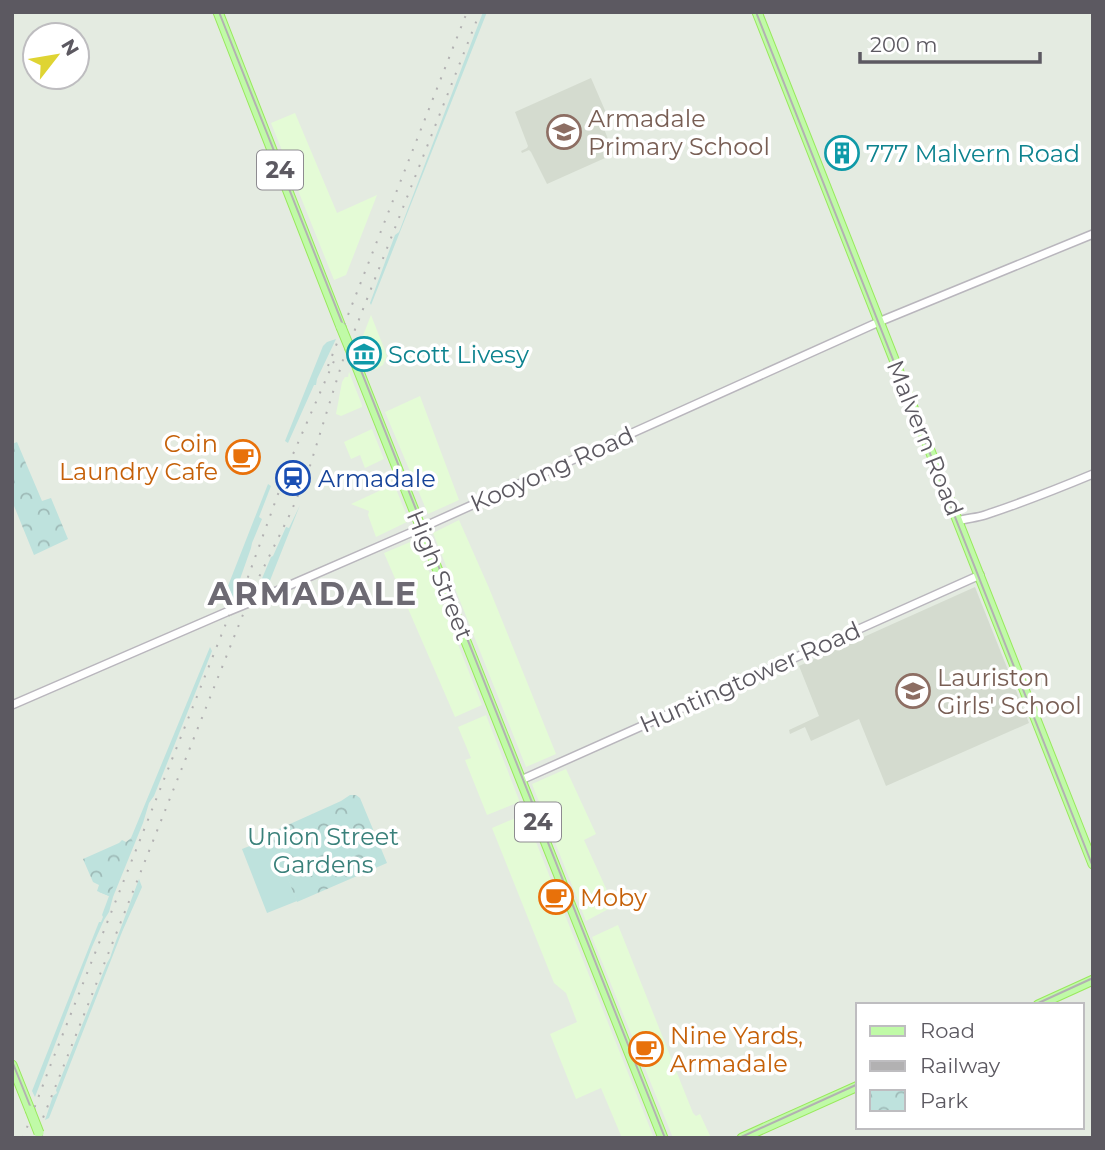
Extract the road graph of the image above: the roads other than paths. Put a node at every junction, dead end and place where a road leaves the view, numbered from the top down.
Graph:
1 (218, 12) edge
2 (757, 12) edge
3 (1093, 234) edge
4 (880, 322) junction
5 (1093, 474) edge
6 (959, 524) junction
7 (421, 528) junction
8 (980, 575) junction
9 (12, 705) edge
10 (521, 780) junction
11 (1093, 864) edge
12 (1093, 980) edge
13 (1042, 1003) edge
14 (12, 1065) edge
15 (856, 1087) edge
16 (40, 1135) edge
17 (663, 1138) edge
18 (742, 1138) edge

1 - 7 main road, High Street / 24, bridge
2 - 4 main road, Malvern Road
3 - 4 street, Kooyong Road
4 - 6 main road, Malvern Road
4 - 7 street, Kooyong Road
5 - 6 street
6 - 8 main road, Malvern Road
7 - 9 street, Kooyong Road, bridge
7 - 10 main road, High Street / 24
8 - 10 street, Huntingtower Road
8 - 11 main road, Malvern Road
10 - 17 main road, High Street / 24
12 - 13 main road
14 - 16 main road, bridge
15 - 18 main road

